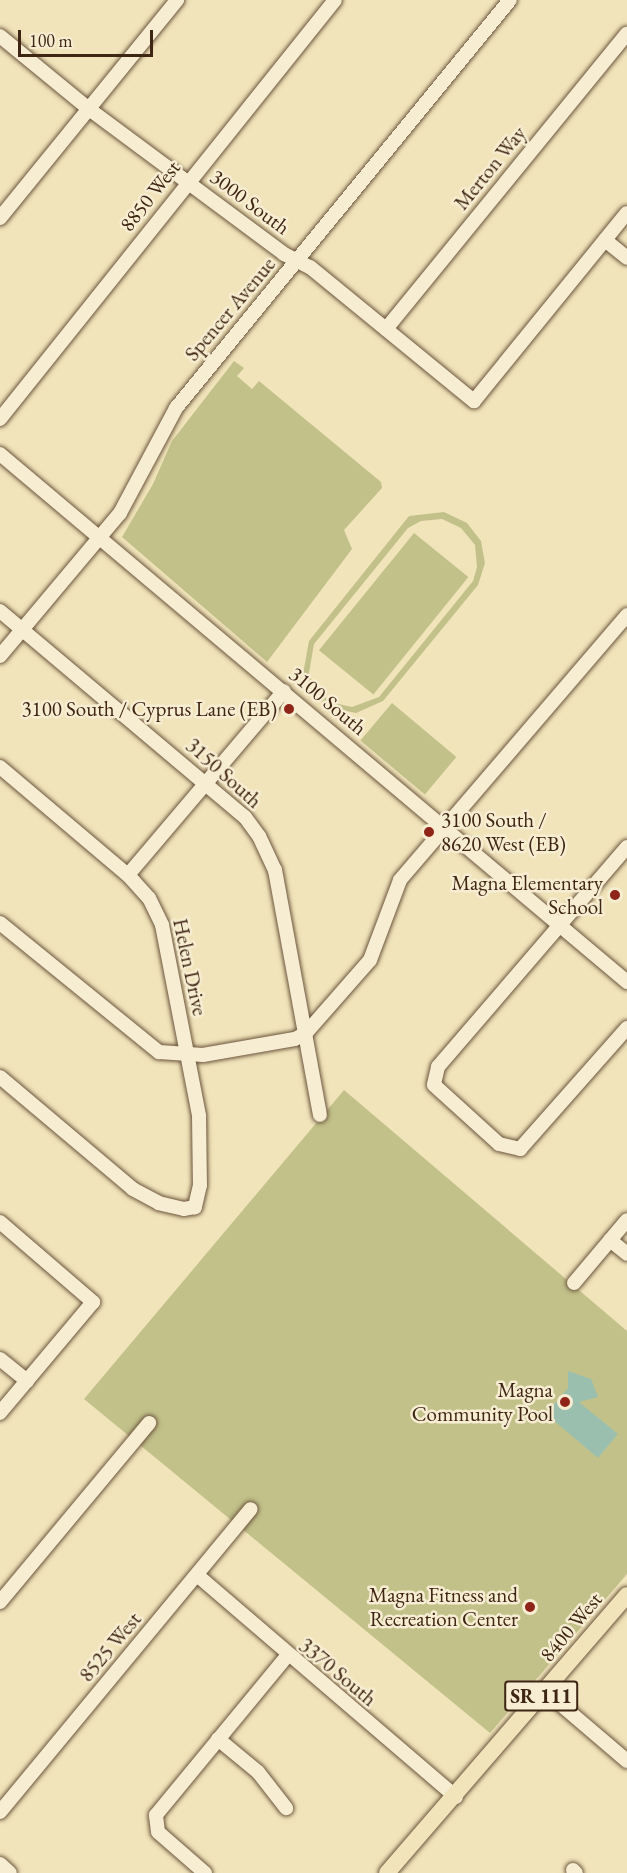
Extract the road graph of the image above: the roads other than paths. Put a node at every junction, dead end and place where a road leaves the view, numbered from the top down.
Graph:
1 (177, 0) edge
2 (335, 0) edge
3 (510, 0) edge
4 (627, 34) edge
5 (0, 36) edge
6 (89, 109) junction
7 (188, 182) junction
8 (627, 213) edge
9 (0, 218) edge
10 (606, 240) junction
11 (627, 258) edge
12 (298, 260) junction
13 (386, 329) junction
14 (0, 419) edge
15 (0, 454) edge
16 (101, 536) junction
17 (0, 611) edge
18 (627, 615) edge
19 (22, 629) junction
20 (0, 656) edge
21 (284, 691) junction
22 (0, 767) edge
23 (206, 784) junction
24 (446, 828) junction
25 (627, 847) edge
26 (128, 875) junction
27 (0, 923) edge
28 (560, 924) junction
29 (627, 982) edge
30 (627, 1028) edge
31 (306, 1033) junction
32 (186, 1056) junction
33 (0, 1077) edge
34 (320, 1115) dead end
35 (627, 1220) edge
36 (0, 1222) edge
37 (610, 1240) junction
38 (627, 1254) edge
39 (574, 1283) dead end
40 (0, 1359) edge
41 (27, 1381) junction
42 (0, 1413) edge
43 (149, 1423) dead end
44 (251, 1509) dead end
45 (197, 1575) junction
46 (625, 1601) edge
47 (0, 1602) edge
48 (287, 1656) junction
49 (545, 1691) junction
50 (218, 1739) junction
51 (627, 1761) edge
52 (456, 1797) junction
53 (286, 1808) dead end
54 (0, 1812) edge
55 (0, 1864) edge
56 (10, 1873) edge
57 (206, 1873) edge
58 (391, 1873) edge

1 - 6 street
2 - 7 street, 8850 West
3 - 12 street, Spencer Avenue
4 - 13 street, Merton Way
5 - 6 street, 3000 South
6 - 7 street, 3000 South
6 - 9 street
7 - 12 street, 3000 South
7 - 14 street, 8850 West
8 - 10 street
10 - 11 street
10 - 13 street, 3000 South
12 - 13 street, 3000 South
12 - 16 street, Spencer Avenue
15 - 16 street, 3100 South
16 - 19 street, Spencer Avenue
16 - 21 street, 3100 South
17 - 19 street, 3150 South
18 - 24 street
19 - 20 street, Spencer Avenue
19 - 23 street, 3150 South
21 - 23 street
21 - 24 street, 3100 South
22 - 26 street, Helen Drive
23 - 26 street
23 - 31 street, 3150 South
24 - 28 street, 3100 South
24 - 31 street
25 - 28 street
26 - 32 street, Helen Drive
27 - 32 street
28 - 29 street, 3100 South
28 - 30 street
31 - 32 street
31 - 34 street, 3150 South
32 - 33 street, Helen Drive
35 - 37 street
36 - 41 street
37 - 38 street
37 - 39 street
40 - 41 street
41 - 42 street
43 - 47 street
44 - 45 street, 8525 West
45 - 48 street, 3370 South
45 - 54 street, 8525 West
46 - 49 main road, 8400 West / SR 111
48 - 50 street
48 - 52 street, 3370 South
49 - 51 street
49 - 52 main road, 8400 West / SR 111
50 - 53 street
50 - 57 street
52 - 58 main road, 8400 West / SR 111
55 - 56 street

